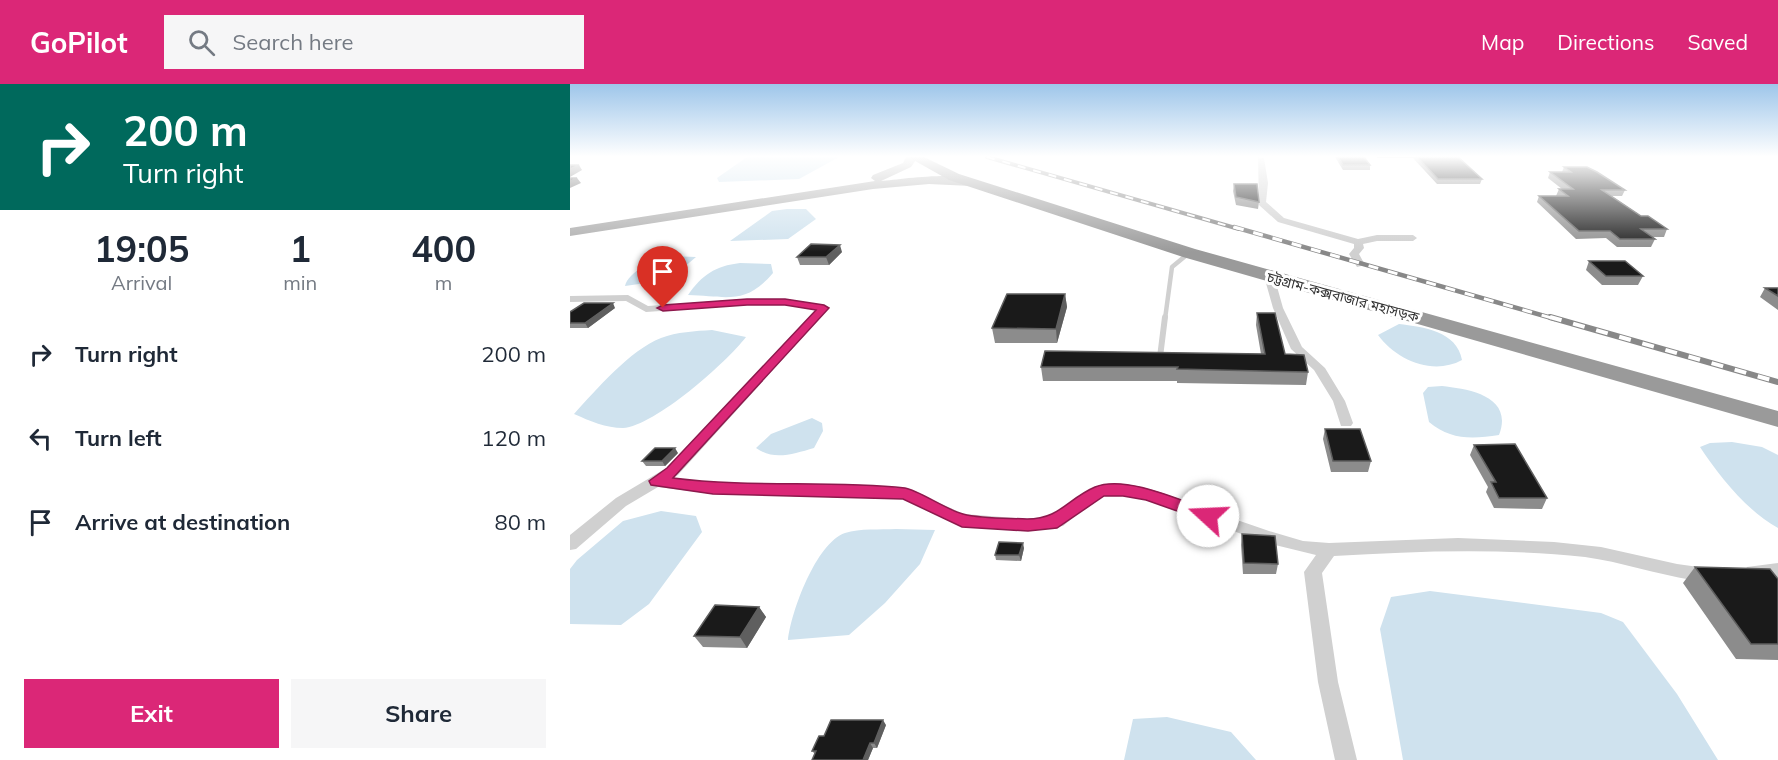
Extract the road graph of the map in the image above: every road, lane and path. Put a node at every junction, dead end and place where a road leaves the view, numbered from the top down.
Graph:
1 (825, 189) edge
2 (854, 189) edge
3 (991, 189) edge
4 (1263, 189) edge
5 (672, 216) junction
6 (570, 232) edge
7 (1413, 238) dead end
8 (1358, 242) junction
9 (1189, 253) junction
10 (1360, 265) dead end
11 (1269, 276) junction
12 (570, 299) edge
13 (1160, 357) edge
14 (1778, 419) edge
15 (1346, 423) dead end
16 (656, 481) junction
17 (570, 544) edge
18 (1329, 550) junction
19 (1778, 570) edge
20 (1346, 760) edge

1 - 5 main road
2 - 5 main road
3 - 9 highway, চট্টগ্রাম-কক্সবাজার মহাসড়ক
4 - 8 street
5 - 6 main road
7 - 8 street
8 - 10 street
9 - 11 highway, চট্টগ্রাম-কক্সবাজার মহাসড়ক
9 - 13 lane
11 - 14 highway, চট্টগ্রাম-কক্সবাজার মহাসড়ক
11 - 15 street
12 - 16 street
16 - 17 street
16 - 18 street
18 - 19 street
18 - 20 street

